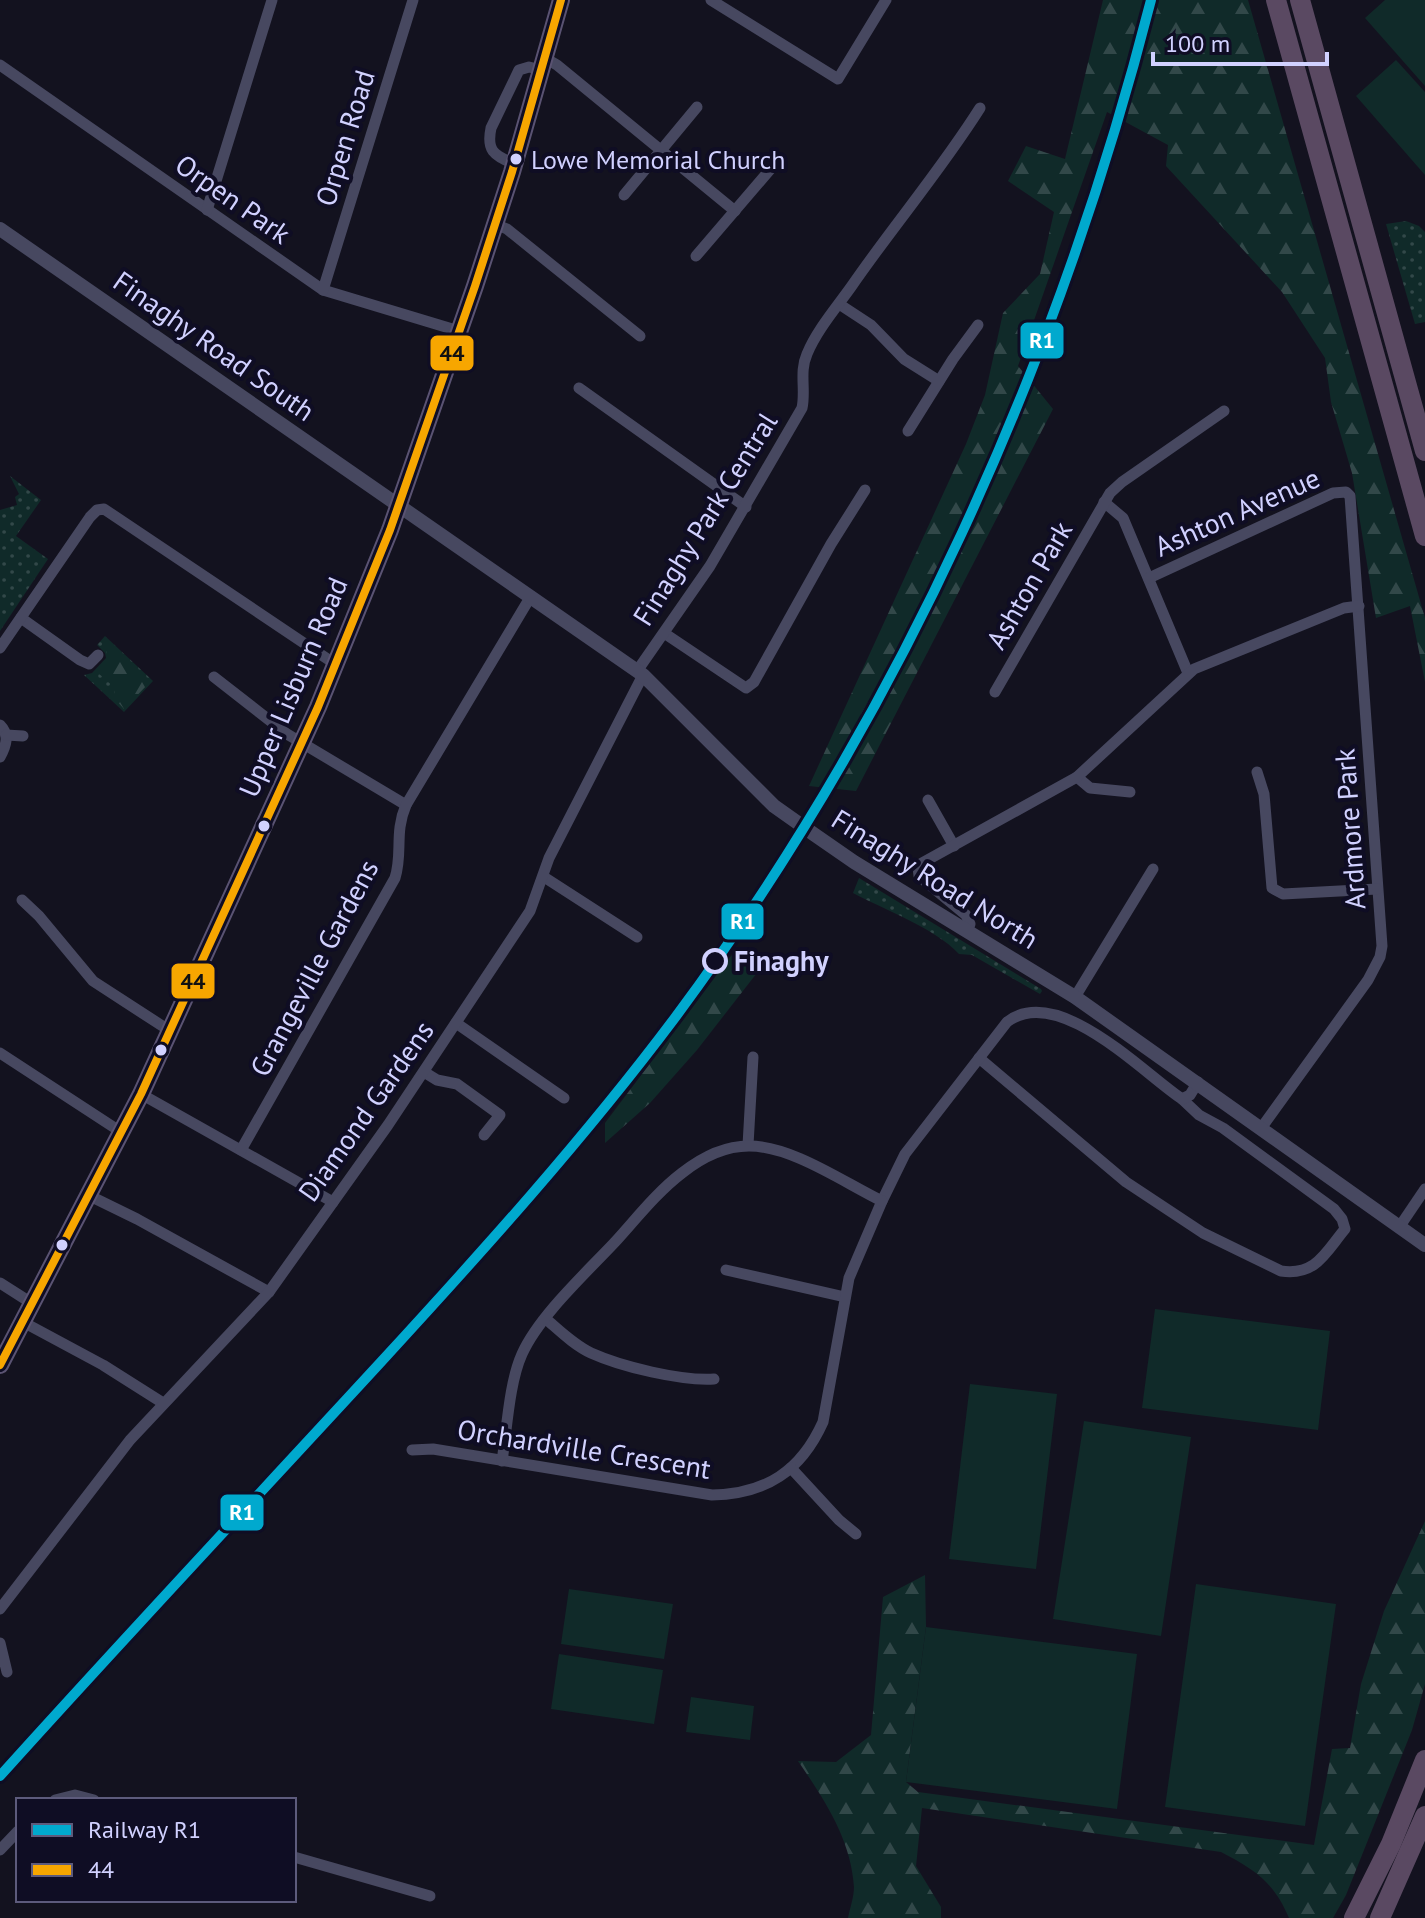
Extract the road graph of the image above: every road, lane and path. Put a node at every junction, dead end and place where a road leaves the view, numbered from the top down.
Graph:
1 (272, 0) edge
2 (413, 0) edge
3 (561, 0) edge
4 (711, 0) edge
5 (886, 0) edge
6 (1263, 0) edge
7 (1276, 0) edge
8 (1300, 0) edge
9 (543, 64) junction
10 (0, 65) edge
11 (697, 107) dead end
12 (980, 108) dead end
13 (661, 150) junction
14 (514, 164) junction
15 (774, 165) dead end
16 (624, 195) dead end
17 (207, 210) junction
18 (735, 211) junction
19 (495, 224) junction
20 (0, 229) edge
21 (696, 256) dead end
22 (1356, 281) junction
23 (323, 290) junction
24 (839, 304) junction
25 (978, 325) dead end
26 (459, 331) junction
27 (640, 336) dead end
28 (939, 381) junction
29 (579, 388) dead end
30 (1224, 411) dead end
31 (908, 431) dead end
32 (1425, 451) edge
33 (865, 490) dead end
34 (1346, 492) joint
35 (1104, 502) junction
36 (399, 505) junction
37 (746, 507) junction
38 (1425, 536) edge
39 (1149, 578) junction
40 (531, 596) junction
41 (1359, 606) junction
42 (21, 618) junction
43 (664, 633) junction
44 (0, 648) edge
45 (98, 655) dead end
46 (335, 664) junction
47 (640, 673) junction
48 (1188, 673) junction
49 (214, 677) dead end
50 (995, 692) dead end
51 (3, 730) edge
52 (23, 736) dead end
53 (303, 742) junction
54 (0, 757) edge
55 (1257, 772) dead end
56 (1077, 777) junction
57 (1130, 792) dead end
58 (928, 800) dead end
59 (406, 805) junction
60 (954, 846) junction
61 (1153, 869) dead end
62 (544, 877) junction
63 (1377, 889) junction
64 (22, 900) dead end
65 (967, 931) junction
66 (637, 937) dead end
67 (1075, 997) junction
68 (456, 1023) junction
69 (170, 1031) junction
70 (0, 1053) edge
71 (753, 1057) dead end
72 (979, 1058) junction
73 (424, 1072) junction
74 (1198, 1082) junction
75 (141, 1094) junction
76 (564, 1098) dead end
77 (1182, 1099) junction
78 (1262, 1127) junction
79 (121, 1132) junction
80 (484, 1135) dead end
81 (748, 1145) junction
82 (241, 1150) junction
83 (1425, 1189) edge
84 (90, 1196) junction
85 (882, 1201) junction
86 (333, 1202) junction
87 (1400, 1226) junction
88 (1425, 1245) edge
89 (726, 1270) dead end
90 (0, 1283) edge
91 (269, 1292) junction
92 (845, 1297) junction
93 (33, 1304) junction
94 (546, 1319) junction
95 (23, 1322) junction
96 (0, 1365) edge
97 (714, 1379) dead end
98 (163, 1403) junction
99 (412, 1450) dead end
100 (502, 1461) junction
101 (791, 1468) junction
102 (856, 1534) dead end
103 (0, 1609) edge
104 (0, 1643) edge
105 (7, 1672) dead end
106 (1425, 1760) edge
107 (63, 1798) edge
108 (86, 1798) edge
109 (1425, 1816) edge
110 (16, 1833) edge
111 (0, 1850) edge
112 (296, 1858) edge
113 (430, 1896) dead end
114 (1354, 1918) edge
115 (1380, 1918) edge

1 - 17 street
2 - 23 street, Orpen Road
3 - 9 main road, Upper Lisburn Road
4 - 5 street
6 - 22 highway
7 - 22 highway
8 - 32 highway
9 - 13 street
9 - 14 main road, Upper Lisburn Road
9 - 14 street
10 - 17 street, Orpen Park
11 - 13 street
12 - 24 street, Finaghy Park Central
13 - 16 street
13 - 18 street
14 - 19 main road, Upper Lisburn Road
15 - 18 street
17 - 23 street, Orpen Park
18 - 21 street
19 - 26 main road, Upper Lisburn Road
19 - 27 street
20 - 36 street, Finaghy Road South
22 - 38 highway
23 - 26 street, Orpen Park
24 - 28 street
24 - 37 street, Finaghy Park Central
25 - 28 street
26 - 36 main road, Upper Lisburn Road
28 - 31 street
29 - 37 street
30 - 35 street, Ashton Park
33 - 43 street
34 - 39 street, Ashton Avenue
34 - 41 street, Ardmore Park
35 - 39 street, Ashton Park
35 - 50 street, Ashton Park
36 - 40 street, Finaghy Road North
36 - 46 main road, Upper Lisburn Road
37 - 43 street, Finaghy Park Central
39 - 48 street, Ashton Park
40 - 47 street, Finaghy Road North
40 - 59 street, Grangeville Gardens
41 - 48 street
41 - 63 street, Ardmore Park
42 - 44 street
42 - 45 street
42 - 46 street
43 - 47 street, Finaghy Park Central
46 - 53 main road, Upper Lisburn Road
47 - 62 street, Diamond Gardens
47 - 65 street, Finaghy Road North
48 - 56 street
49 - 53 street
51 - 52 street
51 - 54 street
53 - 59 street
53 - 69 main road, Upper Lisburn Road
55 - 63 street
56 - 57 street
56 - 60 street
58 - 60 street
59 - 82 street, Grangeville Gardens
60 - 65 street
61 - 67 street
62 - 66 street
62 - 68 street, Diamond Gardens
63 - 78 street, Ardmore Park
64 - 69 street
65 - 67 street, Finaghy Road North
67 - 74 street, Finaghy Road North
68 - 73 street, Diamond Gardens
68 - 76 street
69 - 75 main road, Upper Lisburn Road
70 - 79 street
71 - 81 street
72 - 77 street, Orchardville Crescent
72 - 77 street, Orchardville Crescent
72 - 85 street, Orchardville Crescent
73 - 80 street
73 - 86 street, Diamond Gardens
74 - 77 street
74 - 78 street, Finaghy Road North
75 - 79 main road, Upper Lisburn Road
75 - 82 street
78 - 87 street, Finaghy Road North
79 - 84 main road, Upper Lisburn Road
81 - 85 street
81 - 94 street
82 - 86 street
83 - 87 street
84 - 91 street
84 - 93 main road, Upper Lisburn Road
85 - 92 street, Orchardville Crescent
86 - 91 street, Diamond Gardens
87 - 88 street, Finaghy Road North
89 - 92 street
90 - 93 street
91 - 98 street, Diamond Gardens
92 - 101 street, Orchardville Crescent
93 - 95 main road, Upper Lisburn Road
94 - 97 street
94 - 100 street
95 - 96 main road, Upper Lisburn Road
95 - 98 street
98 - 103 street, Diamond Gardens
99 - 100 street, Orchardville Crescent
100 - 101 street, Orchardville Crescent
101 - 102 street
104 - 105 street
106 - 114 highway
107 - 108 street
109 - 115 highway
110 - 111 street
112 - 113 street

